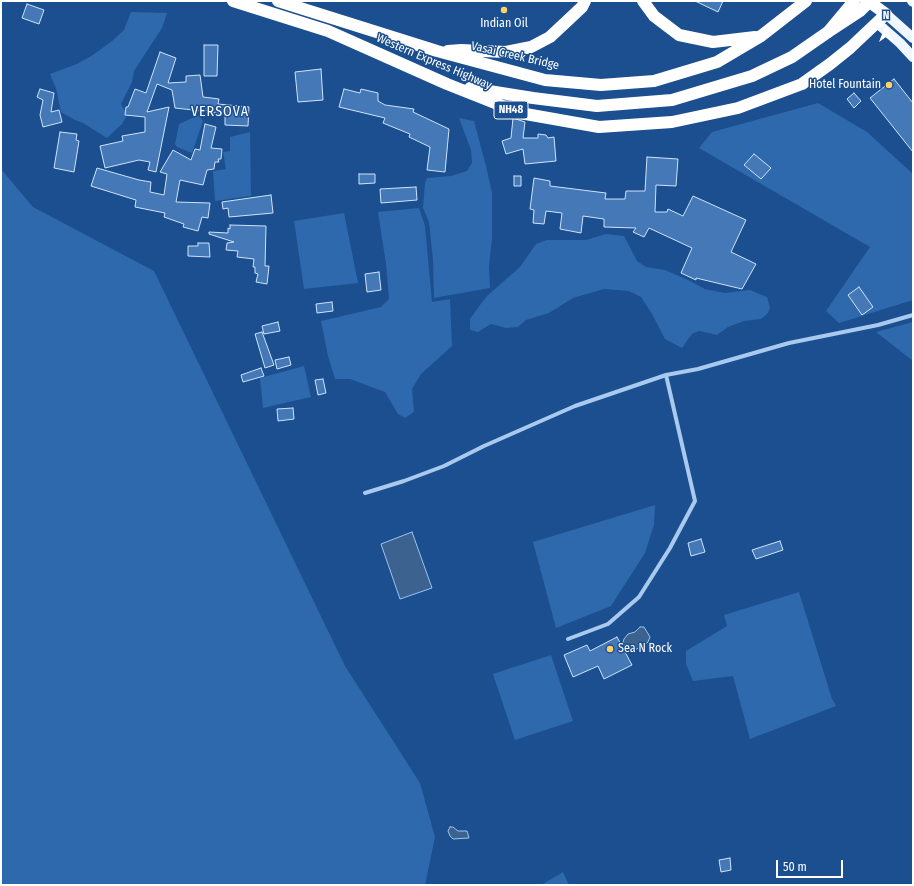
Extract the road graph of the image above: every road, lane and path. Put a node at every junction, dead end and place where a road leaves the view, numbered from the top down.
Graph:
1 (233, 1) edge
2 (278, 1) edge
3 (585, 1) edge
4 (643, 1) edge
5 (806, 1) edge
6 (854, 1) edge
7 (869, 1) edge
8 (886, 14) junction
9 (877, 23) junction
10 (828, 32) junction
11 (761, 36) junction
12 (913, 38) edge
13 (437, 51) junction
14 (913, 57) edge
15 (447, 84) junction
16 (913, 315) edge
17 (666, 375) junction
18 (364, 493) dead end
19 (568, 639) dead end

1 - 15 highway, Western Express Highway / NH48
2 - 13 highway, Western Express Highway
3 - 13 highway
4 - 11 highway
5 - 11 highway, Vasai Creek Bridge
6 - 10 highway, bridge
7 - 8 highway
7 - 10 highway, bridge
8 - 9 highway, Western Express Highway / NH48
8 - 12 main road
9 - 14 main road
9 - 15 highway, Western Express Highway / NH48
10 - 15 highway
11 - 13 highway, Vasai Creek Bridge
16 - 17 street
17 - 18 street
17 - 19 street

